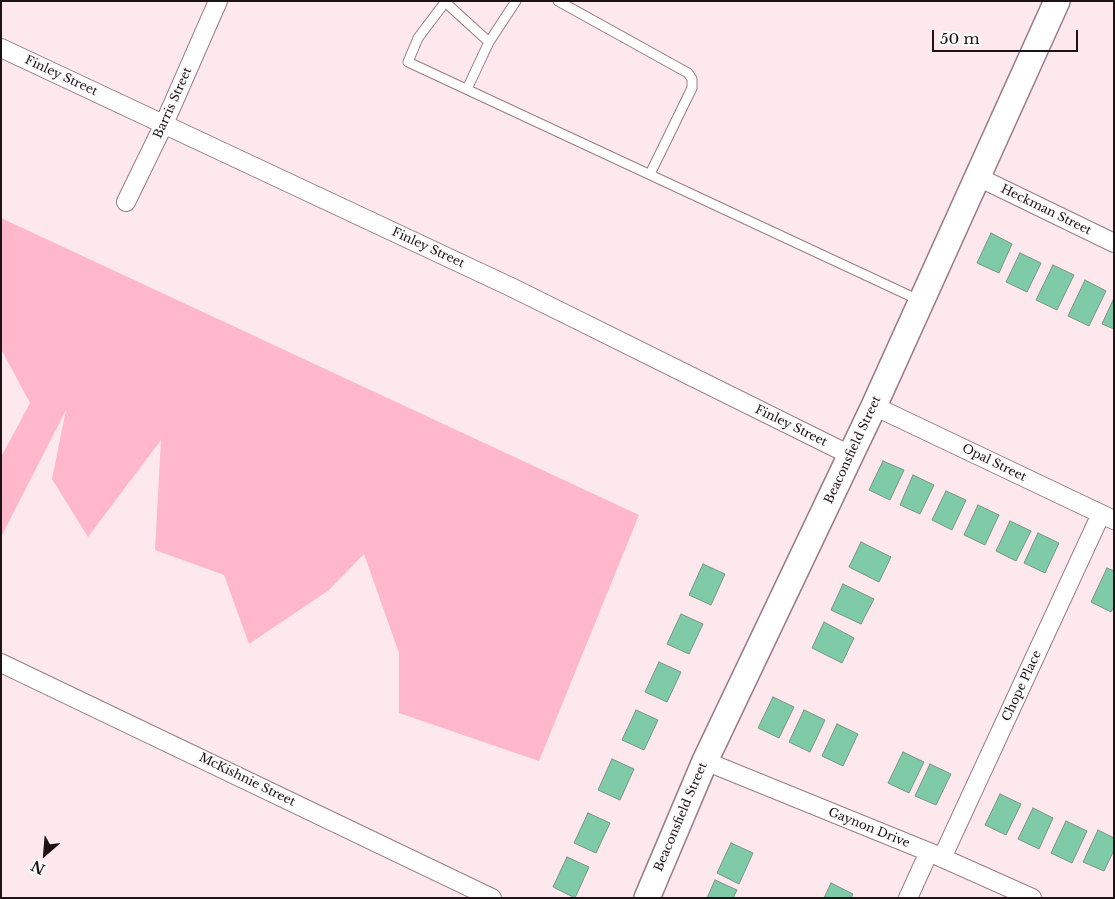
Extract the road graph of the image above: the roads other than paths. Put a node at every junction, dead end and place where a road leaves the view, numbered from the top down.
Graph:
1 (218, 1) edge
2 (516, 1) edge
3 (558, 1) edge
4 (1057, 1) edge
5 (446, 2) edge
6 (489, 42) junction
7 (1, 48) edge
8 (467, 89) junction
9 (164, 124) junction
10 (650, 174) junction
11 (978, 177) junction
12 (126, 202) dead end
13 (1114, 243) edge
14 (921, 301) junction
15 (874, 406) junction
16 (850, 456) junction
17 (1108, 517) edge
18 (1, 662) edge
19 (705, 761) junction
20 (936, 855) junction
21 (492, 898) edge
22 (647, 898) edge
23 (908, 898) edge
24 (1032, 898) edge

1 - 9 street, Barris Street
2 - 6 lane
3 - 10 lane
4 - 11 street, Beaconsfield Street
5 - 6 lane
5 - 8 lane
6 - 8 lane
7 - 9 street, Finley Street
8 - 10 lane
9 - 12 street, Barris Street
9 - 16 street, Finley Street
10 - 14 lane
11 - 13 street, Heckman Street
11 - 14 street, Beaconsfield Street
14 - 15 street, Beaconsfield Street
15 - 16 street, Beaconsfield Street
15 - 17 street, Opal Street
16 - 19 street, Beaconsfield Street
17 - 20 street, Chope Place
18 - 21 street, McKishnie Street
19 - 20 street, Gaynon Drive
19 - 22 street, Beaconsfield Street
20 - 23 street, Chope Place
20 - 24 street, Gaynon Drive

